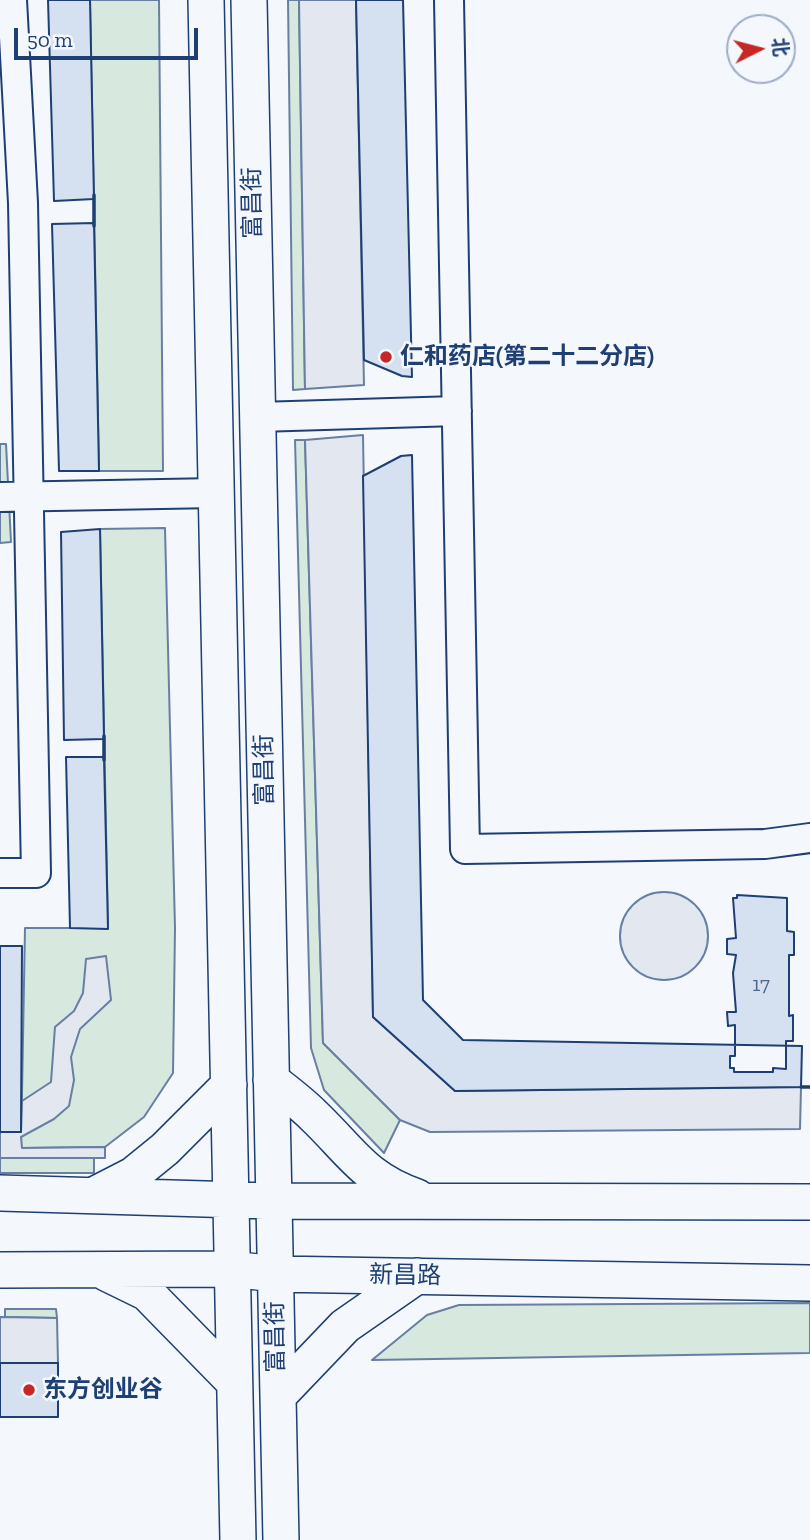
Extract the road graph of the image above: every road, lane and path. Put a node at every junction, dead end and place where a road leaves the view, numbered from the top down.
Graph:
1 (12, 0) edge
2 (206, 0) edge
3 (249, 0) edge
4 (449, 0) edge
5 (11, 203) edge
6 (457, 411) junction
7 (258, 417) junction
8 (216, 493) junction
9 (28, 496) junction
10 (0, 497) edge
11 (810, 838) edge
12 (0, 873) edge
13 (271, 1080) junction
14 (229, 1085) junction
15 (0, 1193) edge
16 (93, 1196) junction
17 (231, 1199) junction
18 (274, 1201) junction
19 (431, 1201) junction
20 (810, 1202) edge
21 (100, 1269) junction
22 (232, 1269) junction
23 (0, 1270) edge
24 (275, 1274) junction
25 (417, 1276) junction
26 (810, 1283) edge
27 (234, 1382) junction
28 (278, 1396) junction
29 (238, 1540) edge
30 (281, 1540) edge

1 - 5 street
2 - 8 main road, 富昌街
3 - 7 main road, 富昌街
4 - 6 street
5 - 9 street
6 - 7 street
6 - 11 street
7 - 13 main road, 富昌街
8 - 9 street
8 - 14 main road, 富昌街
9 - 10 street
9 - 12 street
13 - 18 main road, 富昌街
13 - 19 main road
14 - 16 main road
14 - 17 main road, 富昌街
15 - 16 main road
16 - 17 main road
17 - 18 main road
17 - 22 main road, 富昌街
18 - 19 main road
18 - 24 main road, 富昌街
19 - 20 main road
21 - 22 main road, 新昌路
21 - 23 main road, 新昌路
21 - 27 main road
22 - 24 main road, 新昌路
22 - 27 main road, 富昌街
24 - 25 main road, 新昌路
24 - 28 main road, 富昌街
25 - 26 main road, 新昌路
25 - 28 main road
27 - 29 main road, 富昌街
28 - 30 main road, 富昌街

